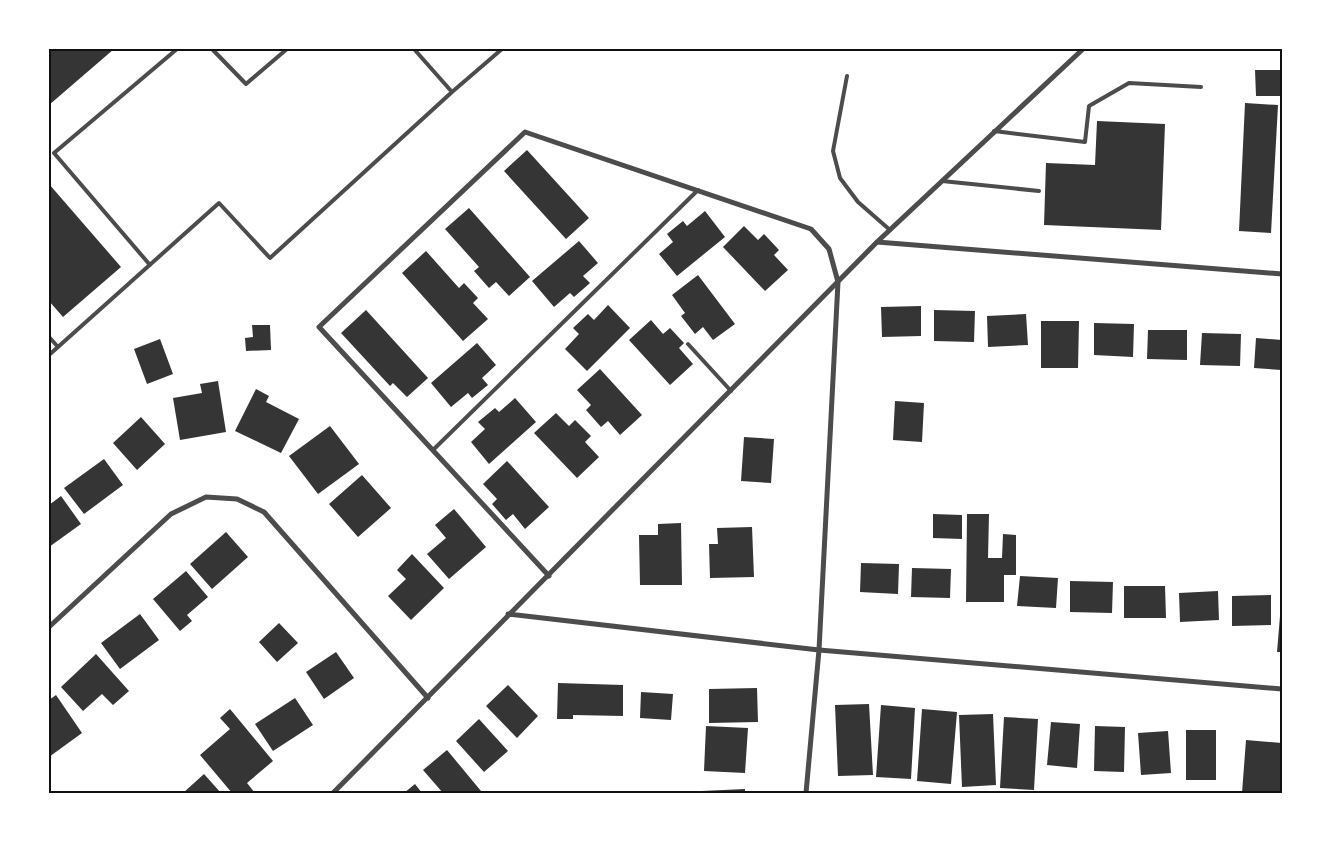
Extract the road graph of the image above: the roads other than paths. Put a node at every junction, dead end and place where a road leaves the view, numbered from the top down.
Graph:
1 (177, 49) edge
2 (212, 49) edge
3 (288, 49) edge
4 (414, 49) edge
5 (502, 49) edge
6 (1083, 49) edge
7 (847, 76) dead end
8 (1201, 87) dead end
9 (452, 92) junction
10 (994, 131) junction
11 (942, 181) junction
12 (698, 190) junction
13 (1039, 191) dead end
14 (890, 230) junction
15 (877, 242) junction
16 (150, 265) junction
17 (1282, 274) edge
18 (838, 282) junction
19 (49, 337) edge
20 (688, 344) dead end
21 (58, 347) junction
22 (49, 355) edge
23 (731, 392) junction
24 (433, 450) junction
25 (549, 576) junction
26 (508, 614) junction
27 (49, 627) edge
28 (819, 650) junction
29 (1282, 689) edge
30 (428, 698) junction
31 (334, 793) edge
32 (806, 793) edge

1 - 16 lane
2 - 3 lane
4 - 9 lane
5 - 9 lane
6 - 10 street
7 - 14 lane
8 - 10 lane
9 - 16 lane
10 - 11 street
11 - 13 lane
11 - 14 street
12 - 18 street
12 - 24 lane
12 - 24 street
14 - 15 street
15 - 17 street
15 - 18 street
16 - 21 lane
18 - 23 street
18 - 28 street
19 - 21 lane
20 - 23 lane
21 - 22 lane
23 - 25 street
24 - 25 street
25 - 26 street
26 - 28 street
26 - 30 street
27 - 30 street
28 - 29 street
28 - 32 street
30 - 31 street

